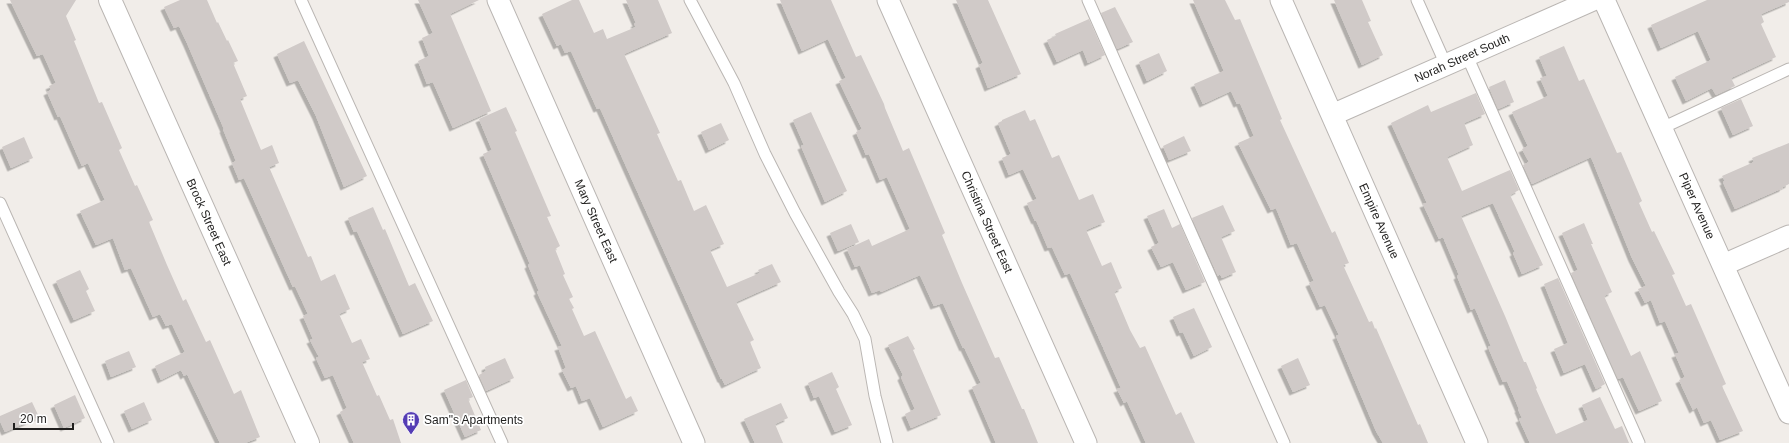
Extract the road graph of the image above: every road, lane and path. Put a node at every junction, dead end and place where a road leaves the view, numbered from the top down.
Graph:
1 (110, 0) edge
2 (301, 0) edge
3 (498, 0) edge
4 (690, 0) edge
5 (888, 0) edge
6 (1088, 0) edge
7 (1281, 0) edge
8 (1417, 0) edge
9 (1593, 0) edge
10 (1604, 0) edge
11 (1467, 56) junction
12 (1446, 65) junction
13 (1789, 69) edge
14 (1332, 115) junction
15 (1662, 128) junction
16 (0, 203) edge
17 (1789, 236) edge
18 (1723, 265) junction
19 (1788, 408) edge
20 (108, 443) edge
21 (308, 443) edge
22 (502, 443) edge
23 (694, 443) edge
24 (887, 443) edge
25 (1086, 443) edge
26 (1284, 443) edge
27 (1477, 443) edge
28 (1639, 443) edge

1 - 21 street, Brock Street East
2 - 22 lane
3 - 23 street, Mary Street East
4 - 24 lane
5 - 25 street, Christina Street East
6 - 26 lane
7 - 14 street, Empire Avenue
8 - 12 lane
9 - 11 street, Norah Street South
10 - 15 street, Piper Avenue
11 - 12 street, Norah Street South
11 - 28 lane
12 - 14 street, Norah Street South
13 - 15 lane
14 - 27 street, Empire Avenue
15 - 18 street, Piper Avenue
16 - 20 lane
17 - 18 street
18 - 19 street, Piper Avenue

